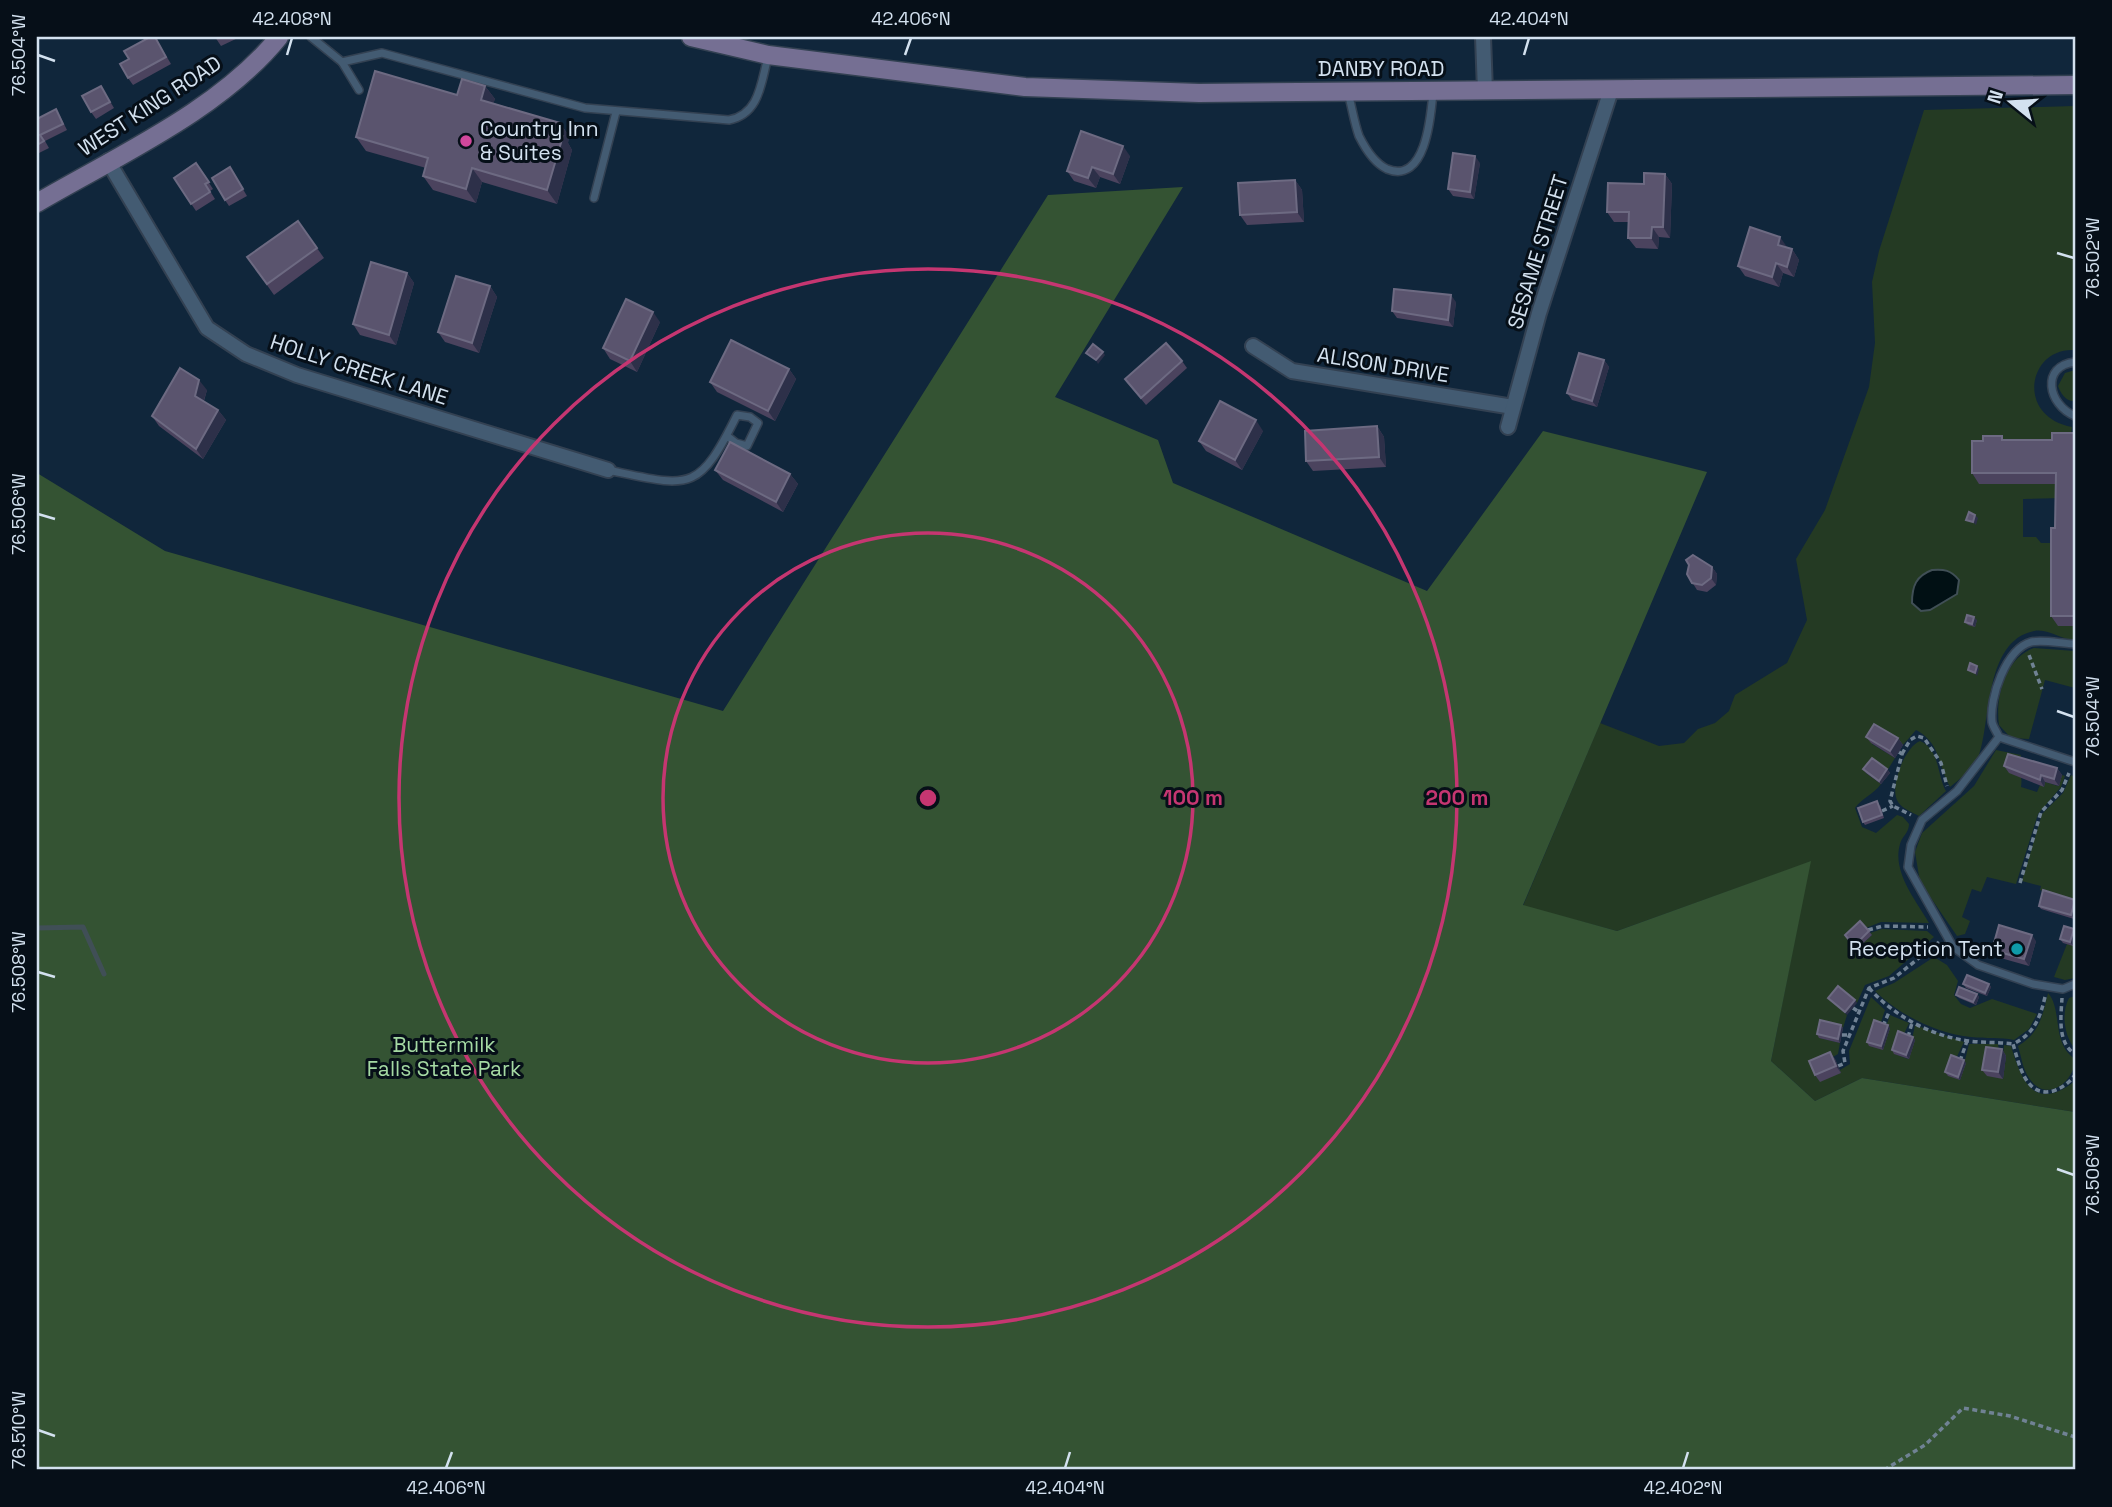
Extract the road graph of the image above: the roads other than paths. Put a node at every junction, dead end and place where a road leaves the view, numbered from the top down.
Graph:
1 (279, 37) edge
2 (311, 37) edge
3 (691, 37) edge
4 (1483, 37) edge
5 (768, 55) junction
6 (342, 62) junction
7 (2075, 85) edge
8 (359, 90) dead end
9 (1611, 90) junction
10 (1485, 91) junction
11 (1348, 92) junction
12 (1433, 92) junction
13 (616, 112) junction
14 (108, 162) junction
15 (594, 198) dead end
16 (37, 203) edge
17 (1253, 346) dead end
18 (2075, 362) edge
19 (1513, 407) junction
20 (2075, 416) edge
21 (1508, 427) dead end
22 (727, 436) junction
23 (608, 470) joint
24 (2075, 645) edge
25 (1999, 737) junction
26 (2074, 761) edge
27 (2075, 984) edge

1 - 14 main road, WEST KING ROAD
2 - 6 lane
3 - 5 main road, DANBY ROAD
4 - 10 street
5 - 11 main road, DANBY ROAD
5 - 13 lane
6 - 8 lane
6 - 13 lane
7 - 9 main road, DANBY ROAD
9 - 10 main road, DANBY ROAD
9 - 19 street, SESAME STREET
10 - 12 main road, DANBY ROAD
11 - 12 main road, DANBY ROAD
11 - 12 lane
13 - 15 lane
14 - 16 main road, WEST KING ROAD
14 - 23 street, HOLLY CREEK LANE
17 - 19 street, ALISON DRIVE
18 - 20 lane
19 - 21 street, SESAME STREET
22 - 22 lane
22 - 23 lane
24 - 25 lane
25 - 26 lane
25 - 27 lane

